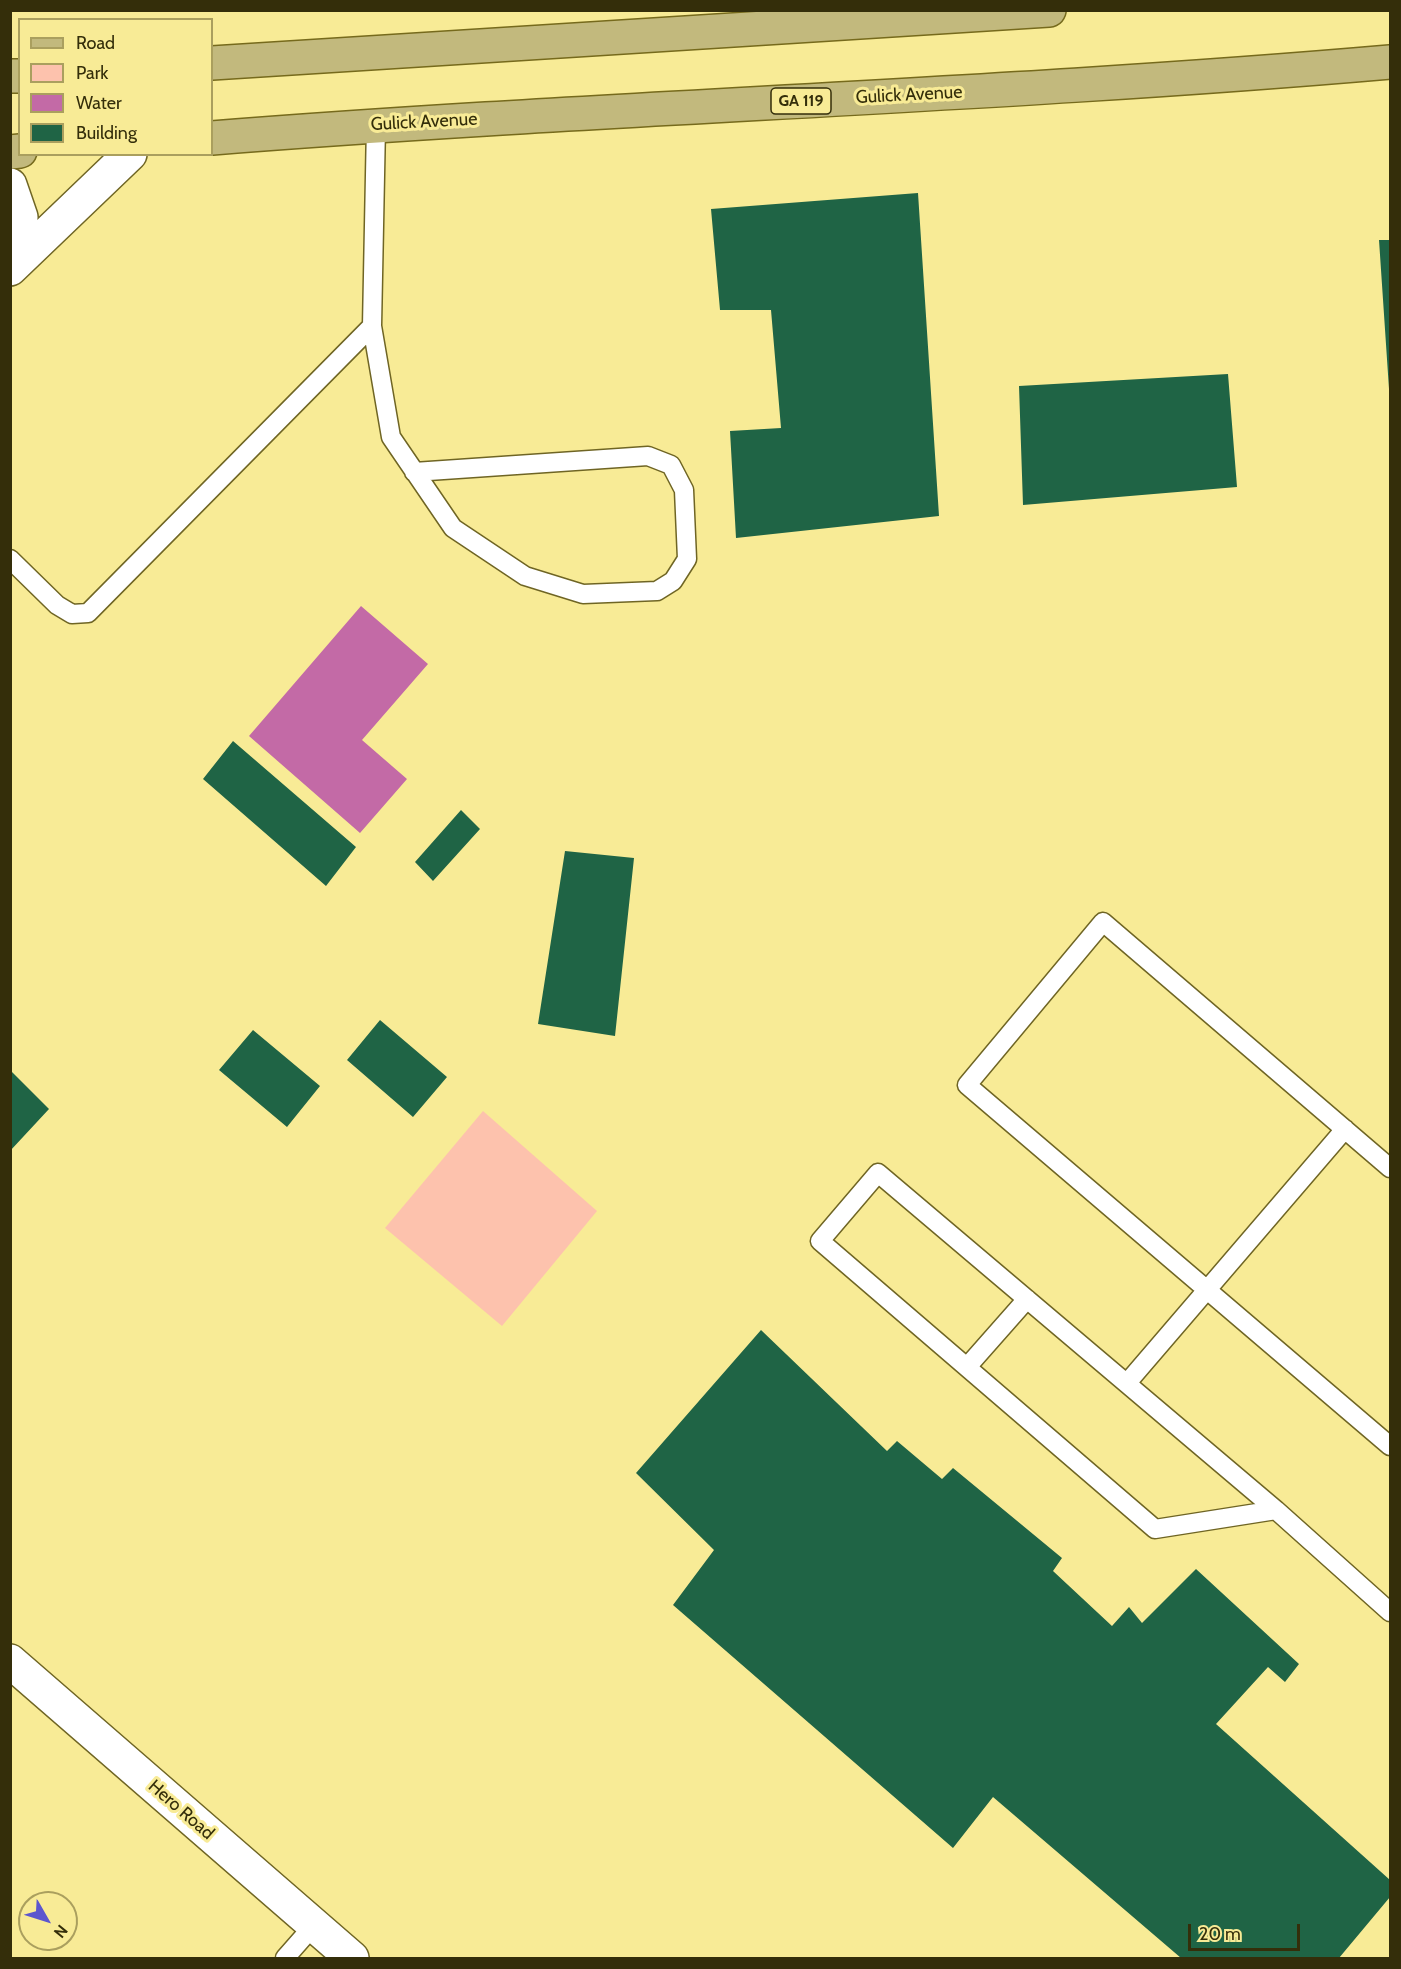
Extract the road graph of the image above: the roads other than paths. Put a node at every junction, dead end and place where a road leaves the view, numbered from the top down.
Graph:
1 (1049, 10) edge
2 (1390, 62) edge
3 (213, 63) edge
4 (376, 125) junction
5 (213, 138) edge
6 (128, 156) edge
7 (10, 185) edge
8 (13, 266) edge
9 (372, 326) junction
10 (414, 471) junction
11 (10, 559) edge
12 (1345, 1129) junction
13 (1390, 1168) edge
14 (1208, 1291) junction
15 (1027, 1299) junction
16 (967, 1367) junction
17 (1127, 1383) junction
18 (1390, 1446) edge
19 (1276, 1510) junction
20 (1390, 1612) edge
21 (10, 1661) edge
22 (314, 1925) junction
23 (285, 1959) edge
24 (352, 1959) edge

1 - 3 main road
2 - 4 main road, Gulick Avenue / GA 119
4 - 5 main road, Gulick Avenue / GA 119
4 - 9 lane
6 - 8 street
7 - 8 street
9 - 10 lane
9 - 11 lane
10 - 10 lane
12 - 13 lane
12 - 14 lane
12 - 14 lane
14 - 17 lane
14 - 18 lane
15 - 16 lane
15 - 16 lane
15 - 17 lane
16 - 19 lane
17 - 19 lane
19 - 20 lane
21 - 22 street, Hero Road
22 - 23 lane
22 - 24 street, Hero Road

